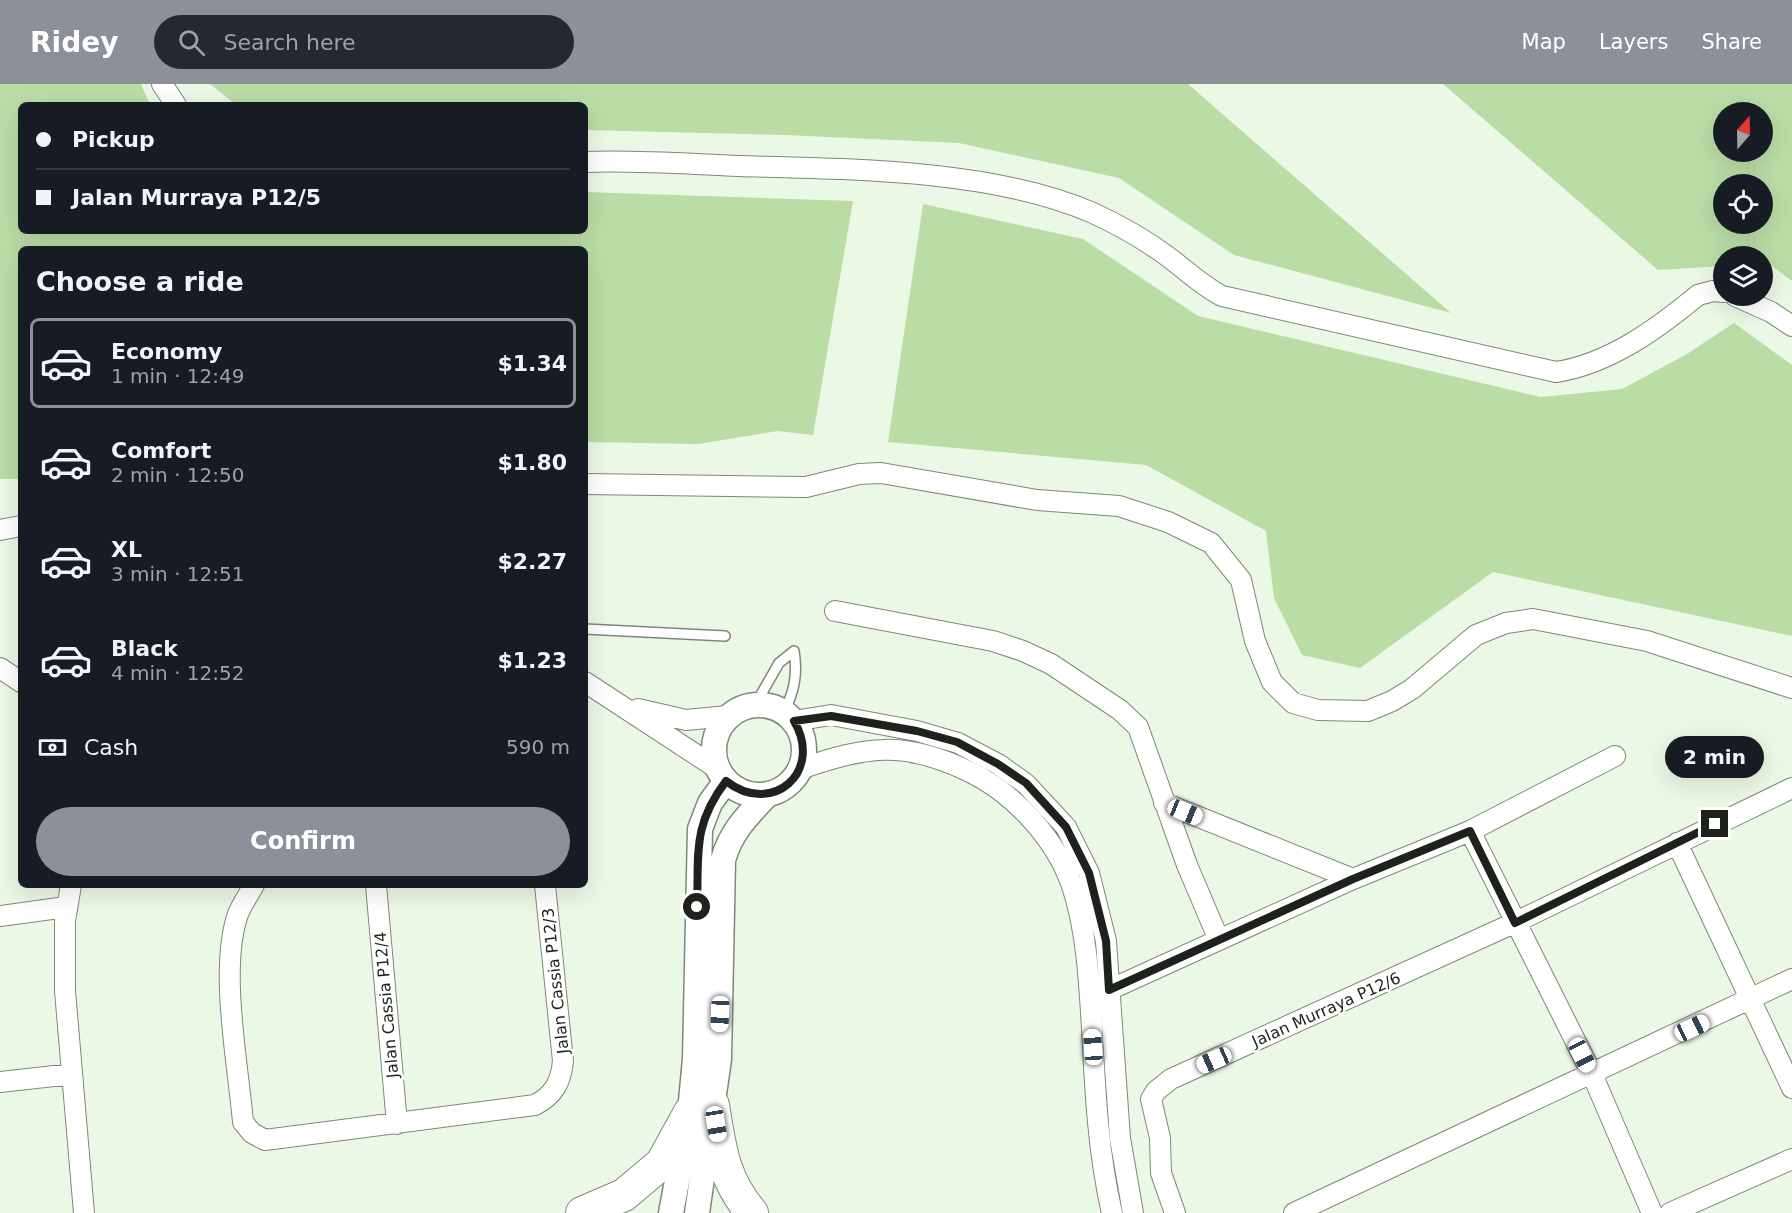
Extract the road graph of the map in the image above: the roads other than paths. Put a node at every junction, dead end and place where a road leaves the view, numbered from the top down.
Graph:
1 (162, 84) edge
2 (174, 102) edge
3 (588, 162) edge
4 (1713, 291) edge
5 (1758, 306) edge
6 (1792, 326) edge
7 (588, 484) edge
8 (18, 527) edge
9 (0, 530) edge
10 (835, 611) dead end
11 (588, 629) edge
12 (725, 636) dead end
13 (0, 668) edge
14 (18, 680) edge
15 (588, 684) edge
16 (1792, 688) edge
17 (624, 705) junction
18 (755, 705) junction
19 (728, 716) junction
20 (789, 717) junction
21 (1615, 756) dead end
22 (800, 769) junction
23 (722, 775) junction
24 (1792, 788) edge
25 (768, 794) junction
26 (1164, 803) junction
27 (1470, 831) junction
28 (1677, 843) junction
29 (1353, 879) junction
30 (70, 888) edge
31 (252, 888) edge
32 (376, 888) edge
33 (545, 888) edge
34 (66, 907) junction
35 (0, 916) edge
36 (1515, 923) junction
37 (1219, 940) junction
38 (1792, 979) edge
39 (1109, 990) junction
40 (1089, 993) junction
41 (1753, 1000) junction
42 (72, 1074) junction
43 (1592, 1074) junction
44 (0, 1082) edge
45 (1792, 1088) edge
46 (701, 1108) junction
47 (397, 1124) junction
48 (1792, 1159) edge
49 (84, 1213) edge
50 (582, 1213) edge
51 (671, 1213) edge
52 (697, 1213) edge
53 (752, 1213) edge
54 (1112, 1213) edge
55 (1133, 1213) edge
56 (1175, 1213) edge
57 (1294, 1213) edge
58 (1652, 1213) edge
59 (1670, 1213) edge

1 - 2 street
3 - 4 street
5 - 6 street
7 - 16 street
8 - 9 street
10 - 26 street
11 - 12 lane
13 - 14 street
15 - 17 street
17 - 19 street
17 - 23 street
18 - 19 street
18 - 20 street
18 - 20 lane
19 - 23 street
20 - 22 street
20 - 39 street
21 - 27 street
22 - 25 street
22 - 40 street
23 - 25 street
23 - 46 street
24 - 28 street, Jalan Murraya P12/6
25 - 46 street
26 - 29 street
26 - 37 street
27 - 29 street
27 - 36 street
28 - 36 street, Jalan Murraya P12/6
28 - 41 street
29 - 37 street
30 - 34 street
31 - 47 street, Jalan Cassia P12/3
32 - 47 street, Jalan Cassia P12/4
33 - 47 street, Jalan Cassia P12/3
34 - 35 street
34 - 42 street
36 - 43 street
36 - 56 street, Jalan Murraya P12/6
37 - 39 street
38 - 41 street
39 - 40 street
39 - 55 street
40 - 54 street
41 - 43 street
41 - 45 street
42 - 44 street
42 - 49 street
43 - 57 street
43 - 58 street
46 - 50 main road
46 - 51 street
46 - 52 street
46 - 53 main road
48 - 59 street

